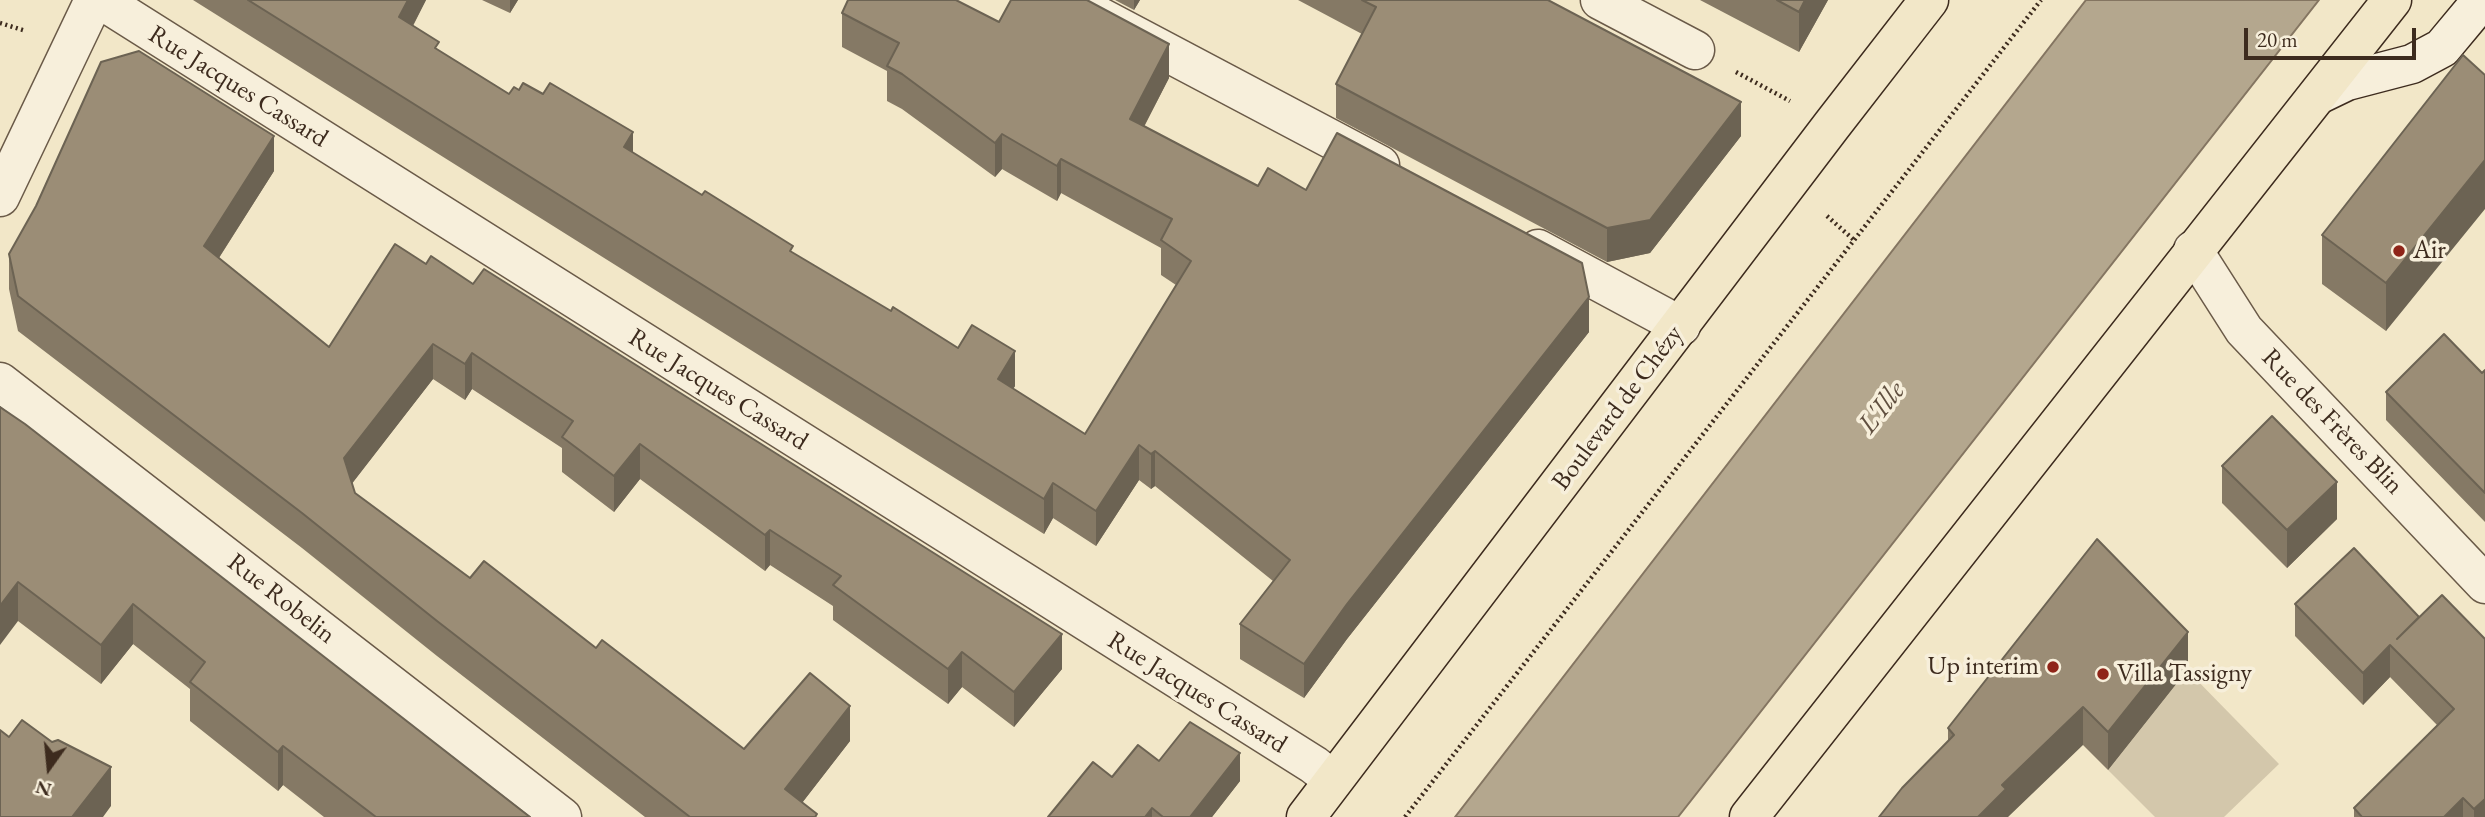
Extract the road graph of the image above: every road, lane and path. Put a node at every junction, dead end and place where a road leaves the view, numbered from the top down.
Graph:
1 (94, 0) edge
2 (101, 0) edge
3 (1069, 0) edge
4 (1600, 0) edge
5 (1930, 0) edge
6 (2041, 0) edge
7 (2392, 0) edge
8 (2482, 0) edge
9 (0, 23) edge
10 (13, 27) dead end
11 (1695, 50) joint
12 (2320, 94) junction
13 (1832, 125) junction
14 (1412, 182) edge
15 (0, 197) edge
16 (1819, 210) dead end
17 (1510, 234) edge
18 (1854, 240) junction
19 (2193, 250) junction
20 (1681, 326) junction
21 (0, 382) edge
22 (2485, 584) edge
23 (1333, 780) junction
24 (562, 817) edge
25 (1306, 817) edge
26 (1405, 817) edge
27 (1749, 817) edge

1 - 15 street
2 - 23 street, Rue Jacques Cassard
3 - 14 street
4 - 11 street
5 - 13 main road, Boulevard de Chézy
6 - 18 path
7 - 12 main road
8 - 12 street
9 - 10 path
11 - 13 path
12 - 19 main road
13 - 20 main road, Boulevard de Chézy
16 - 18 path
17 - 20 street
18 - 26 path
19 - 22 street, Rue des Frères Blin
19 - 27 main road
20 - 23 main road, Boulevard de Chézy
21 - 24 street, Rue Robelin
23 - 25 main road, Boulevard de Chézy

